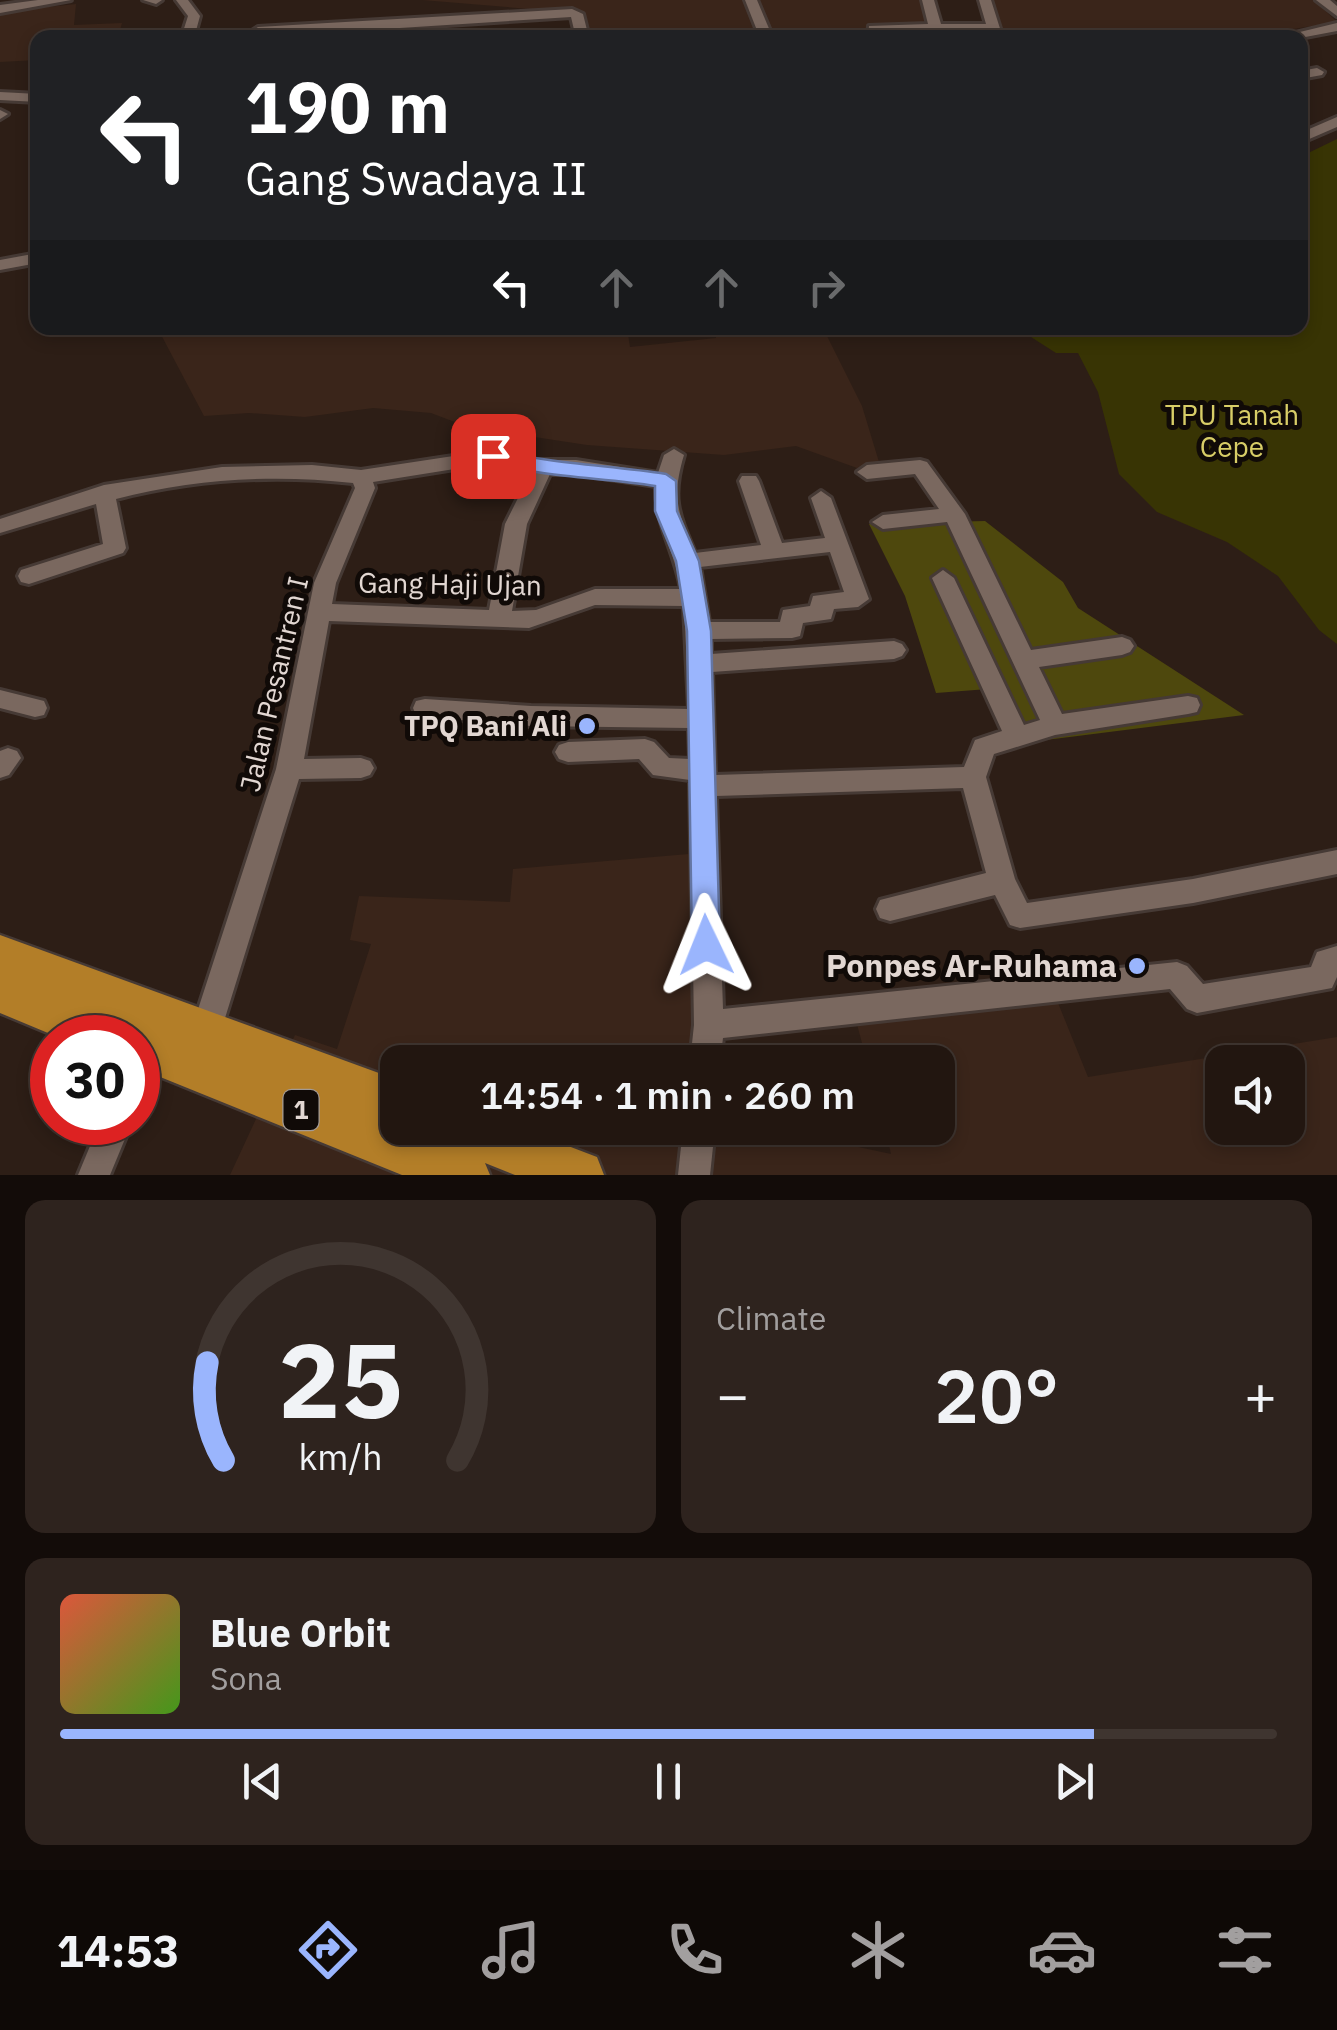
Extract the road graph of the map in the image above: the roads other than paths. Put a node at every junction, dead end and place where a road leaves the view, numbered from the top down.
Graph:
1 (65, 0) edge
2 (182, 0) edge
3 (751, 0) edge
4 (928, 0) edge
5 (985, 0) edge
6 (1322, 0) edge
7 (0, 9) edge
8 (1336, 12) edge
9 (384, 24) edge
10 (1337, 27) edge
11 (190, 30) edge
12 (311, 30) edge
13 (580, 30) edge
14 (764, 30) edge
15 (876, 30) edge
16 (906, 30) edge
17 (936, 30) edge
18 (995, 30) edge
19 (1308, 33) edge
20 (1317, 72) dead end
21 (1308, 74) edge
22 (0, 96) edge
23 (30, 98) edge
24 (30, 112) edge
25 (0, 115) edge
26 (1337, 121) edge
27 (1308, 135) edge
28 (30, 259) edge
29 (0, 265) edge
30 (674, 454) dead end
31 (543, 467) junction
32 (867, 472) dead end
33 (362, 477) junction
34 (666, 481) junction
35 (749, 481) dead end
36 (104, 492) junction
37 (821, 498) dead end
38 (954, 514) junction
39 (882, 522) dead end
40 (0, 526) edge
41 (840, 544) junction
42 (773, 549) junction
43 (688, 561) junction
44 (28, 576) dead end
45 (943, 578) dead end
46 (693, 598) junction
47 (321, 612) junction
48 (499, 618) junction
49 (699, 631) junction
50 (1122, 646) dead end
51 (894, 650) dead end
52 (1025, 660) junction
53 (700, 664) junction
54 (0, 699) edge
55 (1188, 705) dead end
56 (35, 708) dead end
57 (425, 708) dead end
58 (700, 719) junction
59 (1055, 724) junction
60 (1018, 738) junction
61 (568, 752) dead end
62 (289, 768) junction
63 (362, 768) dead end
64 (973, 777) junction
65 (701, 778) junction
66 (1337, 862) edge
67 (1002, 880) junction
68 (890, 909) dead end
69 (0, 955) edge
70 (1337, 959) edge
71 (0, 992) edge
72 (69, 1015) edge
73 (104, 1015) edge
74 (160, 1024) edge
75 (708, 1025) junction
76 (160, 1044) edge
77 (706, 1045) edge
78 (160, 1046) edge
79 (380, 1099) edge
80 (106, 1145) edge
81 (502, 1145) edge
82 (697, 1145) edge
83 (94, 1175) edge
84 (465, 1175) edge
85 (579, 1175) edge
86 (694, 1175) edge

1 - 7 street
2 - 11 street
3 - 14 street
4 - 17 street
5 - 18 street
6 - 8 street
9 - 12 street
9 - 13 street
10 - 19 street
15 - 16 street
20 - 21 street
22 - 23 street
24 - 25 street
26 - 27 street
28 - 29 street
30 - 34 street
31 - 33 street
31 - 34 street
31 - 48 street
32 - 38 street
33 - 36 street
33 - 47 street, Jalan Pesantren I
34 - 43 street
35 - 42 street
36 - 40 street
36 - 44 street
37 - 41 street
38 - 39 street
38 - 52 street
41 - 42 street
41 - 49 street
42 - 43 street
43 - 46 street
45 - 60 street
46 - 48 street, Gang Haji Ujan
46 - 49 street
47 - 48 street, Gang Haji Ujan
47 - 62 street, Jalan Pesantren I
49 - 53 street
50 - 52 street
51 - 53 street
52 - 59 street
53 - 58 street
54 - 56 street
55 - 59 street
57 - 58 street
58 - 65 street
59 - 60 street
60 - 64 street
61 - 65 street
62 - 63 street
62 - 74 street, Jalan Pesantren I
64 - 65 street
64 - 67 street
65 - 75 street
66 - 67 street
67 - 68 street
69 - 73 highway, 1
70 - 75 street
71 - 72 highway, 1
75 - 77 street
76 - 79 highway, 1
78 - 84 highway, 1
80 - 83 street
81 - 85 highway
82 - 86 street

